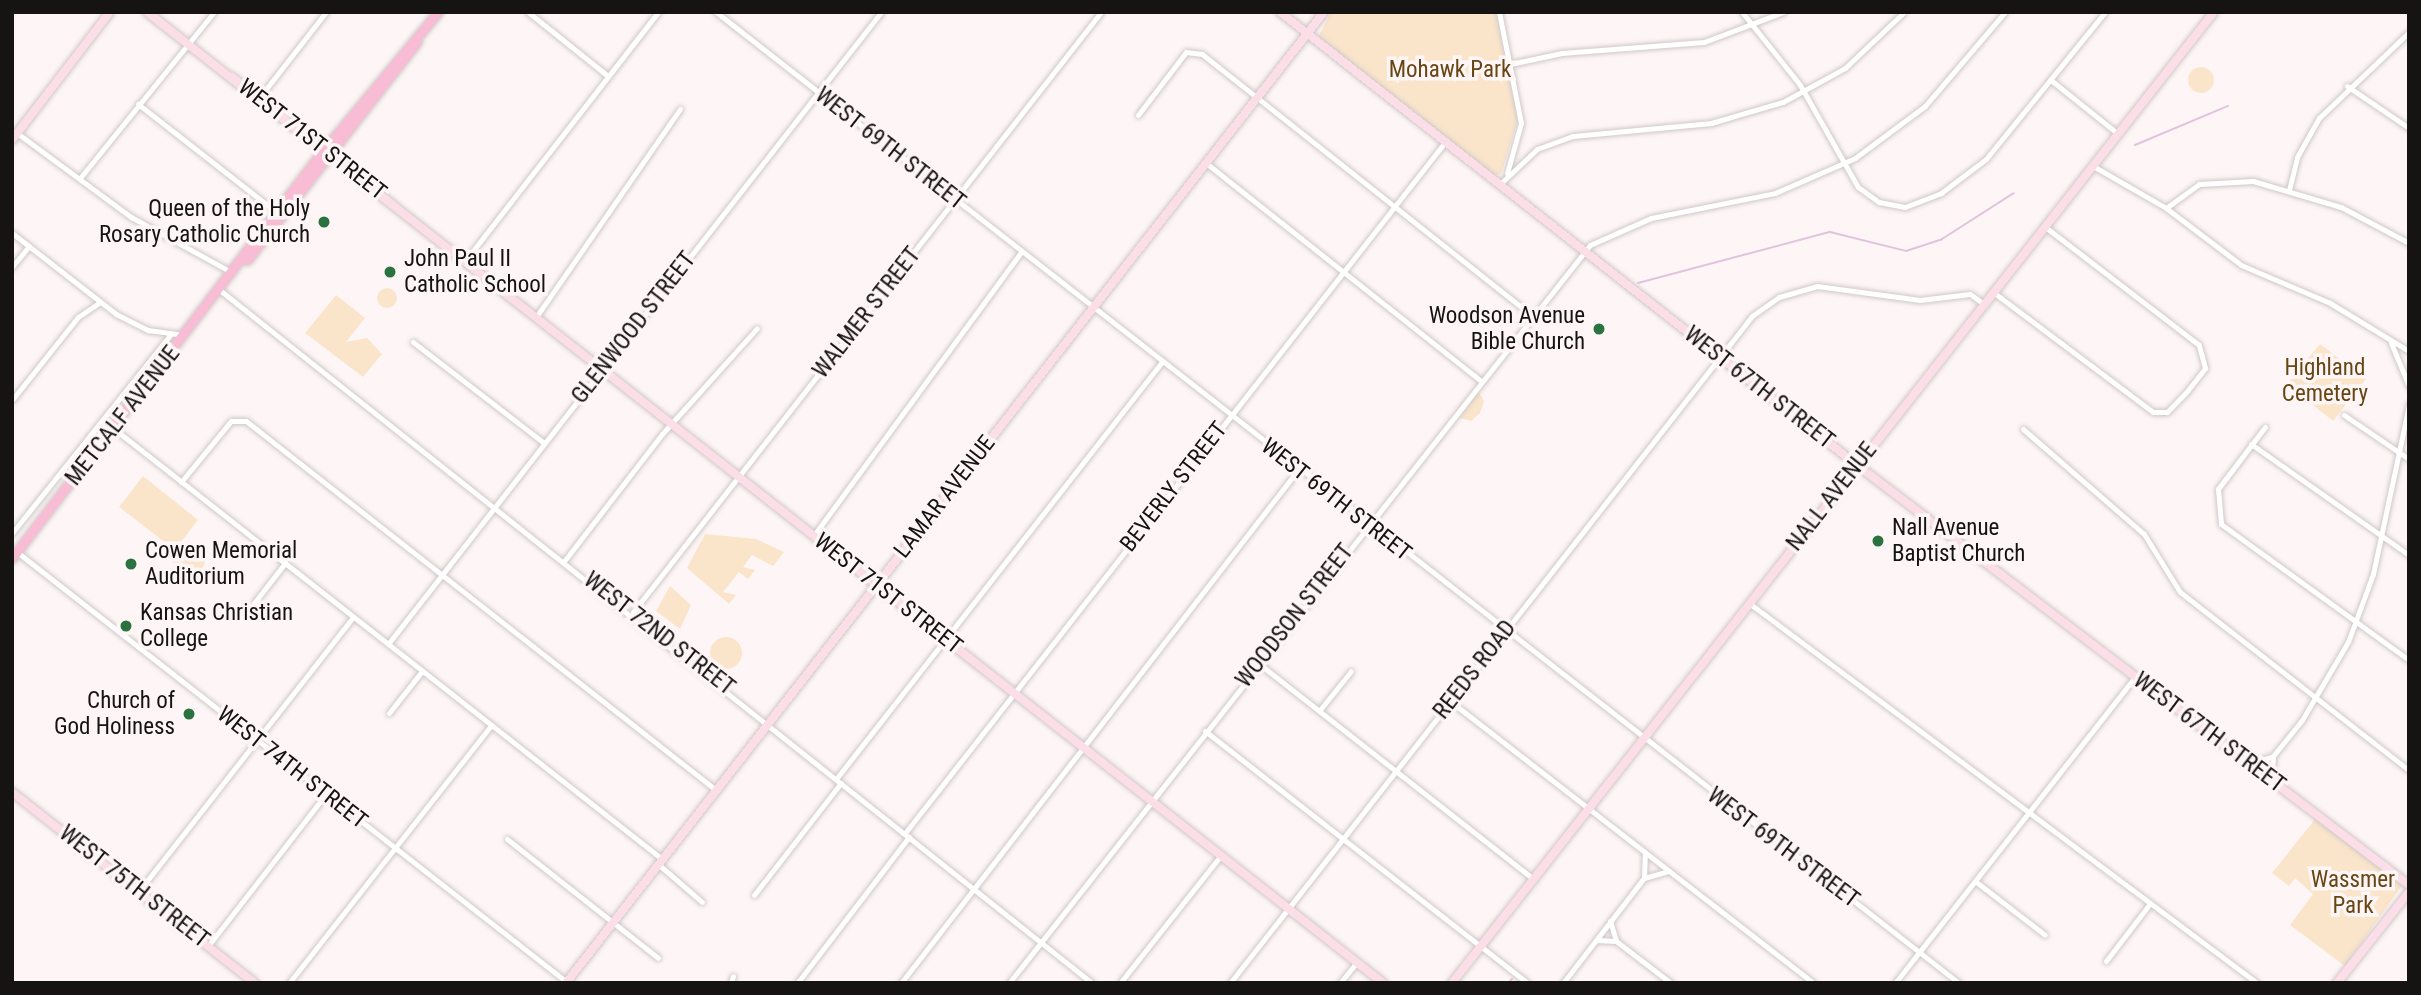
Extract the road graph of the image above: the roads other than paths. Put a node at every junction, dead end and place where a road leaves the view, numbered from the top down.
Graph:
1 (110, 12) edge
2 (148, 12) edge
3 (214, 12) edge
4 (326, 12) edge
5 (528, 12) edge
6 (658, 12) edge
7 (716, 12) edge
8 (881, 12) edge
9 (1101, 12) edge
10 (1280, 12) edge
11 (1324, 12) edge
12 (1499, 12) edge
13 (1742, 12) edge
14 (1783, 12) edge
15 (1904, 12) edge
16 (2005, 12) edge
17 (2105, 12) edge
18 (2214, 12) edge
19 (434, 16) edge
20 (1755, 26) junction
21 (2409, 32) edge
22 (1307, 34) junction
23 (189, 45) junction
24 (1510, 64) junction
25 (608, 76) junction
26 (2052, 82) junction
27 (2347, 86) junction
28 (1805, 92) junction
29 (819, 93) junction
30 (1257, 98) junction
31 (259, 99) junction
32 (138, 104) junction
33 (680, 109) dead end
34 (1138, 115) dead end
35 (2409, 128) edge
36 (2117, 133) junction
37 (15, 136) edge
38 (1445, 142) junction
39 (1519, 147) junction
40 (328, 153) junction
41 (1530, 154) junction
42 (1206, 163) junction
43 (1844, 163) junction
44 (2092, 165) junction
45 (80, 178) junction
46 (1499, 185) junction
47 (2289, 190) junction
48 (955, 200) junction
49 (1394, 207) junction
50 (2166, 208) junction
51 (276, 212) junction
52 (2044, 226) junction
53 (12, 233) edge
54 (2409, 243) edge
55 (29, 246) junction
56 (1584, 251) junction
57 (1021, 252) junction
58 (465, 261) junction
59 (12, 267) edge
60 (1343, 271) junction
61 (234, 274) junction
62 (221, 291) junction
63 (1993, 292) junction
64 (99, 303) junction
65 (1984, 304) junction
66 (1093, 309) junction
67 (1531, 314) junction
68 (536, 317) junction
69 (757, 328) dead end
70 (171, 334) junction
71 (186, 335) junction
72 (2386, 337) junction
73 (413, 342) dead end
74 (2409, 351) edge
75 (1718, 357) junction
76 (1161, 363) junction
77 (603, 370) junction
78 (1480, 380) junction
79 (2409, 386) edge
80 (12, 400) edge
81 (2409, 404) edge
82 (2344, 415) dead end
83 (1229, 417) junction
84 (673, 425) junction
85 (2265, 427) dead end
86 (113, 428) junction
87 (2023, 429) dead end
88 (544, 443) junction
89 (2251, 444) junction
90 (2398, 453) junction
91 (2409, 459) edge
92 (1857, 465) junction
93 (1297, 471) junction
94 (739, 476) junction
95 (181, 482) junction
96 (495, 506) junction
97 (1367, 525) junction
98 (12, 533) edge
99 (814, 535) junction
100 (2382, 538) junction
101 (15, 555) edge
102 (2409, 555) edge
103 (565, 560) junction
104 (285, 563) junction
105 (442, 575) junction
106 (877, 585) junction
107 (254, 603) dead end
108 (1749, 603) junction
109 (633, 612) junction
110 (353, 617) junction
111 (2357, 621) junction
112 (1504, 632) junction
113 (945, 638) junction
114 (388, 644) junction
115 (2409, 660) edge
116 (1258, 663) junction
117 (422, 671) junction
118 (1351, 671) dead end
119 (2135, 677) junction
120 (1014, 693) junction
121 (2317, 698) junction
122 (1450, 701) junction
123 (1319, 711) junction
124 (389, 713) dead end
125 (768, 724) junction
126 (491, 725) junction
127 (1205, 732) junction
128 (257, 740) junction
129 (1642, 740) junction
130 (1083, 746) junction
131 (2273, 756) junction
132 (2249, 764) junction
133 (2409, 770) edge
134 (1397, 771) junction
135 (2271, 780) junction
136 (838, 781) junction
137 (716, 790) junction
138 (12, 792) edge
139 (326, 794) junction
140 (1151, 800) junction
141 (1588, 809) junction
142 (2027, 815) junction
143 (907, 835) junction
144 (507, 839) dead end
145 (1343, 839) junction
146 (393, 848) junction
147 (1642, 850) junction
148 (1221, 855) junction
149 (660, 861) junction
150 (1669, 871) junction
151 (1533, 878) junction
152 (1644, 878) junction
153 (1975, 881) junction
154 (2409, 885) edge
155 (973, 888) junction
156 (139, 891) junction
157 (2409, 892) edge
158 (754, 895) dead end
159 (702, 902) dead end
160 (2148, 906) junction
161 (1289, 908) junction
162 (1610, 921) junction
163 (613, 923) junction
164 (2045, 935) dead end
165 (1596, 940) junction
166 (1616, 941) junction
167 (1042, 942) junction
168 (208, 946) junction
169 (1480, 947) junction
170 (1919, 952) junction
171 (658, 958) dead end
172 (2106, 961) dead end
173 (1357, 962) junction
174 (798, 982) edge
175 (1562, 982) edge
176 (255, 983) edge
177 (289, 983) edge
178 (567, 983) edge
179 (901, 983) edge
180 (1009, 983) edge
181 (1092, 983) edge
182 (1120, 983) edge
183 (1230, 983) edge
184 (1340, 983) edge
185 (1383, 983) edge
186 (1452, 983) edge
187 (1527, 983) edge
188 (1671, 983) edge
189 (1814, 983) edge
190 (1895, 983) edge
191 (1959, 983) edge
192 (2258, 983) edge
193 (2337, 983) edge

1 - 37 street
2 - 23 street, WEST 71ST STREET
3 - 23 street
4 - 31 street
5 - 25 street
6 - 25 street
7 - 29 street, WEST 69TH STREET
8 - 29 street, GLENWOOD STREET
9 - 48 street, WALMER STREET
10 - 22 street, WEST 67TH STREET
11 - 22 street, LAMAR AVENUE
12 - 24 street
13 - 20 street
14 - 20 street
15 - 28 street
16 - 43 street
17 - 26 street
18 - 36 street, NALL AVENUE
19 - 40 main road, METCALF AVENUE
20 - 24 street
20 - 28 street
21 - 27 street
22 - 30 street, LAMAR AVENUE
22 - 38 street, WEST 67TH STREET
23 - 31 street, WEST 71ST STREET
23 - 32 street
24 - 39 street
25 - 58 street
26 - 36 street
26 - 43 street
27 - 35 street
27 - 47 street
28 - 41 street
28 - 43 street
29 - 48 street, WEST 69TH STREET
29 - 77 street, GLENWOOD STREET
30 - 34 street
30 - 42 street, LAMAR AVENUE
30 - 49 street
31 - 40 street, WEST 71ST STREET
32 - 45 street
32 - 51 street
33 - 68 street
36 - 44 street, NALL AVENUE
37 - 45 street
38 - 46 street, WEST 67TH STREET
38 - 49 street, BEVERLY STREET
39 - 41 street
39 - 46 street
40 - 51 main road, METCALF AVENUE
40 - 58 street, WEST 71ST STREET
40 - 61 main road, METCALF AVENUE
41 - 46 street
42 - 60 street
42 - 66 street, LAMAR AVENUE
43 - 56 street
44 - 50 street
44 - 52 street, NALL AVENUE
45 - 61 street
46 - 56 street, WEST 67TH STREET
47 - 50 street
47 - 54 street
48 - 57 street, WEST 69TH STREET
48 - 94 street, WALMER STREET
49 - 60 street, BEVERLY STREET
49 - 67 street
50 - 72 street
51 - 61 main road, METCALF AVENUE
52 - 63 street, NALL AVENUE
52 - 63 street
53 - 55 street
55 - 59 street
55 - 64 street
56 - 67 street, WOODSON STREET
56 - 75 street, WEST 67TH STREET
57 - 66 street, WEST 69TH STREET
57 - 99 street
58 - 68 street, WEST 71ST STREET
60 - 78 street
60 - 83 street, BEVERLY STREET
61 - 62 main road, METCALF AVENUE
62 - 71 main road, METCALF AVENUE
62 - 96 street, WEST 72ND STREET
63 - 65 street, NALL AVENUE
64 - 70 street
64 - 80 street
65 - 75 street, REEDS ROAD
65 - 92 street, NALL AVENUE
66 - 76 street, WEST 69TH STREET
66 - 106 street, LAMAR AVENUE
67 - 78 street, WOODSON STREET
68 - 77 street, WEST 71ST STREET
69 - 84 street
70 - 71 street
70 - 98 street
71 - 86 main road, METCALF AVENUE
72 - 74 street
72 - 79 street
73 - 88 street
75 - 92 street, WEST 67TH STREET
75 - 112 street, REEDS ROAD
76 - 83 street, WEST 69TH STREET
76 - 113 street
77 - 84 street, WEST 71ST STREET
77 - 88 street, GLENWOOD STREET
78 - 97 street, WOODSON STREET
81 - 90 street
82 - 90 street
83 - 93 street, WEST 69TH STREET
83 - 120 street, BEVERLY STREET
84 - 94 street, WEST 71ST STREET
84 - 103 street
85 - 89 street
86 - 95 street
86 - 101 main road, METCALF AVENUE
87 - 121 street
88 - 96 street, GLENWOOD STREET
89 - 100 street
89 - 111 street
90 - 91 street
90 - 100 street
92 - 108 street, NALL AVENUE
92 - 119 street, WEST 67TH STREET
93 - 97 street, WEST 69TH STREET
93 - 130 street
94 - 99 street, WEST 71ST STREET
94 - 109 street, WALMER STREET
95 - 104 street
95 - 105 street
96 - 103 street, WEST 72ND STREET
96 - 105 street, GLENWOOD STREET
97 - 112 street, WEST 69TH STREET
97 - 116 street, WOODSON STREET
99 - 106 street, WEST 71ST STREET
100 - 102 street
100 - 111 street
101 - 128 street, WEST 74TH STREET
103 - 109 street, WEST 72ND STREET
104 - 107 street
104 - 110 street
105 - 114 street, GLENWOOD STREET
105 - 137 street
106 - 113 street, WEST 71ST STREET
106 - 125 street, LAMAR AVENUE
108 - 129 street, NALL AVENUE
108 - 142 street
109 - 125 street, WEST 72ND STREET
110 - 114 street
110 - 128 street
111 - 115 street
111 - 121 street
112 - 122 street, REEDS ROAD
112 - 129 street, WEST 69TH STREET
113 - 120 street, WEST 71ST STREET
113 - 136 street
114 - 117 street
116 - 123 street
116 - 127 street, WOODSON STREET
117 - 124 street
117 - 126 street
118 - 123 street
119 - 132 street, WEST 67TH STREET
119 - 142 street
120 - 130 street, WEST 71ST STREET
120 - 143 street, BEVERLY STREET
121 - 131 street
121 - 133 street
122 - 134 street, REEDS ROAD
122 - 141 street
123 - 134 street
125 - 136 street, WEST 72ND STREET
125 - 137 street, LAMAR AVENUE
126 - 146 street
126 - 149 street
127 - 140 street, WOODSON STREET
127 - 145 street
128 - 139 street, WEST 74TH STREET
128 - 156 street
129 - 141 street, NALL AVENUE
129 - 170 street, WEST 69TH STREET
130 - 140 street, WEST 71ST STREET
130 - 155 street
131 - 132 street
131 - 135 street
132 - 135 street, WEST 67TH STREET
134 - 145 street, REEDS ROAD
134 - 151 street
135 - 154 street, WEST 67TH STREET
136 - 143 street, WEST 72ND STREET
136 - 158 street
137 - 149 street, LAMAR AVENUE
138 - 156 street, WEST 75TH STREET
139 - 146 street, WEST 74TH STREET
139 - 168 street
140 - 148 street, WEST 71ST STREET
140 - 167 street, WOODSON STREET
141 - 147 street
141 - 151 street, NALL AVENUE
142 - 153 street
142 - 160 street
143 - 155 street, WEST 72ND STREET
143 - 174 street, BEVERLY STREET
144 - 163 street
145 - 161 street, REEDS ROAD
145 - 169 street
146 - 177 street
146 - 178 street, WEST 74TH STREET
147 - 150 street
147 - 152 street
148 - 161 street, WEST 71ST STREET
148 - 182 street
149 - 159 street
149 - 163 street, LAMAR AVENUE
150 - 152 street
150 - 189 street
151 - 169 street, NALL AVENUE
152 - 162 street
153 - 164 street
153 - 170 street
155 - 167 street, WEST 72ND STREET
155 - 179 street
156 - 168 street, WEST 75TH STREET
157 - 193 street
160 - 172 street
160 - 192 street
161 - 173 street, WEST 71ST STREET
161 - 183 street, REEDS ROAD
162 - 165 street
162 - 166 street
163 - 171 street
163 - 178 street, LAMAR AVENUE
165 - 166 street
165 - 175 street
166 - 188 street
167 - 180 street, WOODSON STREET
167 - 181 street, WEST 72ND STREET
168 - 176 street, WEST 75TH STREET
169 - 186 street, NALL AVENUE
169 - 187 street
170 - 190 street
170 - 191 street, WEST 69TH STREET
173 - 184 street
173 - 185 street, WEST 71ST STREET

